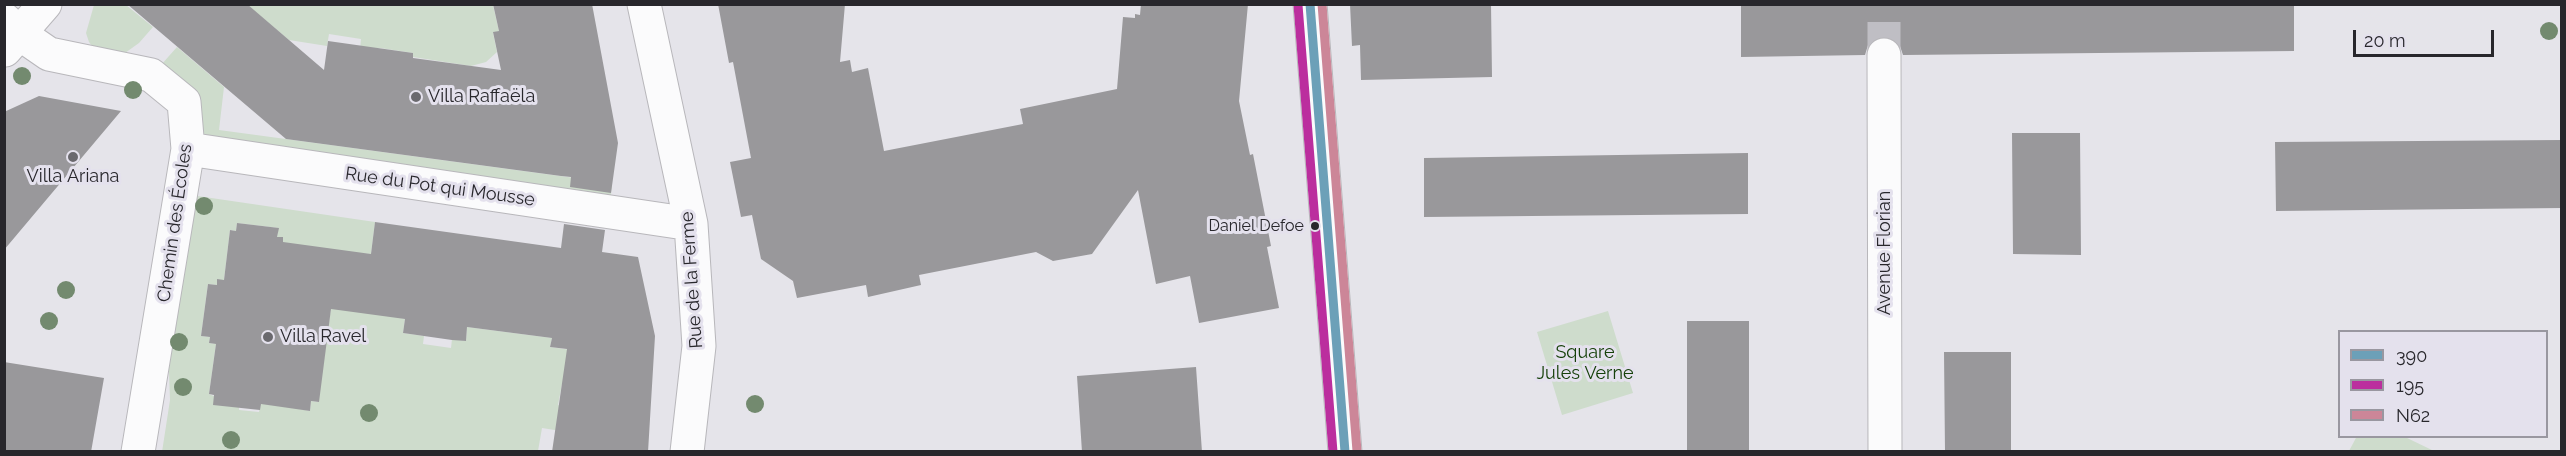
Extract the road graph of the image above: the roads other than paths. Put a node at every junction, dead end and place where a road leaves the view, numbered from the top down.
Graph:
1 (45, 4) edge
2 (644, 4) edge
3 (1310, 4) edge
4 (10, 34) edge
5 (1884, 55) tunnel mouth
6 (188, 149) junction
7 (691, 224) junction
8 (138, 452) edge
9 (687, 452) edge
10 (1345, 452) edge
11 (1885, 452) edge

1 - 4 street
2 - 7 street, Rue de la Ferme
3 - 10 street
4 - 6 street, Chemin des Écoles
5 - 11 street, Avenue Florian
6 - 7 street, Rue du Pot qui Mousse
6 - 8 street, Chemin des Écoles
7 - 9 street, Rue de la Ferme

